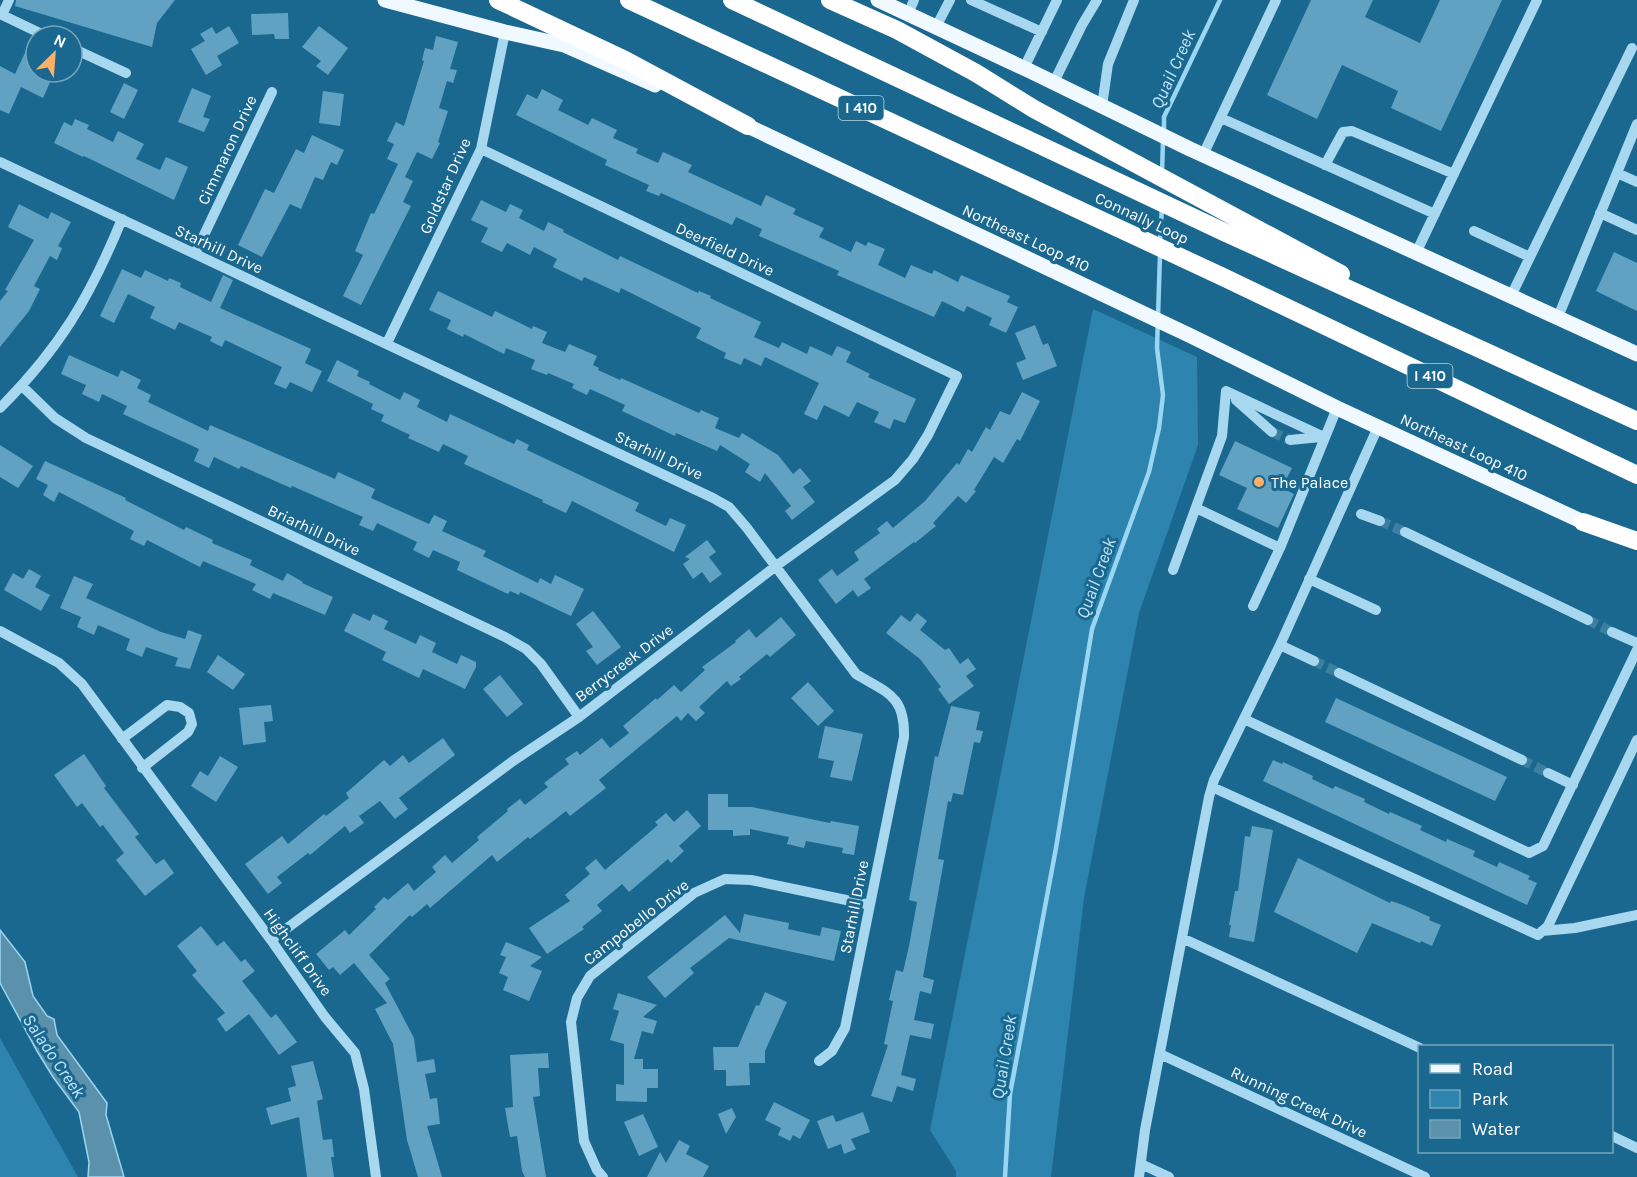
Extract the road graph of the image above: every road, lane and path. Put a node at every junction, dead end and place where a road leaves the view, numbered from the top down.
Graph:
1 (9, 0) edge
2 (385, 0) edge
3 (498, 0) edge
4 (629, 0) edge
5 (732, 0) edge
6 (830, 0) edge
7 (878, 0) edge
8 (950, 0) edge
9 (971, 0) edge
10 (1057, 0) edge
11 (1097, 0) edge
12 (1134, 0) edge
13 (1276, 0) edge
14 (1537, 0) edge
15 (911, 7) edge
16 (1, 15) edge
17 (24, 26) edge
18 (936, 27) junction
19 (506, 32) junction
20 (1042, 32) junction
21 (1632, 48) dead end
22 (84, 54) edge
23 (1024, 68) junction
24 (126, 73) dead end
25 (1054, 82) junction
26 (272, 92) dead end
27 (1102, 106) junction
28 (1221, 118) junction
29 (1637, 124) edge
30 (748, 126) junction
31 (480, 149) junction
32 (1197, 152) junction
33 (0, 162) edge
34 (1325, 165) junction
35 (1617, 173) junction
36 (1454, 174) junction
37 (1637, 182) edge
38 (1600, 213) junction
39 (1435, 214) junction
40 (122, 219) junction
41 (1637, 230) edge
42 (1474, 231) dead end
43 (1416, 253) junction
44 (195, 254) junction
45 (1530, 257) junction
46 (1511, 296) junction
47 (1558, 317) junction
48 (387, 343) junction
49 (1482, 350) junction
50 (1637, 354) edge
51 (957, 376) joint
52 (22, 386) junction
53 (1226, 391) junction
54 (0, 408) edge
55 (1337, 408) junction
56 (1637, 421) edge
57 (1378, 428) junction
58 (1272, 432) tunnel mouth
59 (1324, 437) junction
60 (1290, 440) tunnel mouth
61 (1637, 475) edge
62 (1196, 508) junction
63 (1361, 514) dead end
64 (1380, 521) tunnel mouth
65 (1583, 522) junction
66 (1405, 532) tunnel mouth
67 (1637, 541) edge
68 (1280, 548) junction
69 (1637, 548) edge
70 (776, 566) junction
71 (1173, 570) dead end
72 (1309, 579) junction
73 (1253, 606) dead end
74 (1376, 610) dead end
75 (1588, 620) tunnel mouth
76 (0, 630) edge
77 (1612, 632) tunnel mouth
78 (1637, 644) edge
79 (1280, 645) junction
80 (1637, 650) edge
81 (1314, 662) tunnel mouth
82 (1339, 673) tunnel mouth
83 (579, 717) junction
84 (1244, 719) junction
85 (122, 739) junction
86 (1637, 740) edge
87 (1522, 760) tunnel mouth
88 (142, 768) junction
89 (1548, 772) tunnel mouth
90 (1573, 784) junction
91 (1212, 787) junction
92 (870, 905) junction
93 (1637, 915) edge
94 (1542, 931) junction
95 (1182, 938) junction
96 (271, 940) junction
97 (1418, 1048) edge
98 (1160, 1054) junction
99 (819, 1061) dead end
100 (1613, 1137) edge
101 (1637, 1148) edge
102 (1141, 1164) junction
103 (376, 1177) edge
104 (603, 1177) edge
105 (1140, 1177) edge
106 (1169, 1177) edge
107 (1425, 1177) edge

1 - 16 street
2 - 19 main road, Northeast Loop 410
3 - 30 highway
4 - 61 highway, Connally Loop / I 410
5 - 49 highway, Connally Loop / I 410
6 - 49 highway
7 - 15 main road
8 - 18 street
9 - 20 street
10 - 20 street
11 - 25 street
12 - 27 street
13 - 28 street
14 - 36 street
15 - 18 main road
16 - 17 street
18 - 23 main road
19 - 30 main road, Northeast Loop 410
19 - 31 street, Goldstar Drive
20 - 23 street
21 - 45 street
22 - 24 street
23 - 25 main road
25 - 27 main road
26 - 44 street, Cimmaron Drive
27 - 32 main road
28 - 32 street
28 - 34 street
29 - 35 street
30 - 55 main road, Northeast Loop 410
31 - 48 street, Goldstar Drive
31 - 51 street, Deerfield Drive
32 - 43 main road
33 - 40 street, Starhill Drive
34 - 36 street
34 - 39 street
35 - 37 street
35 - 38 street
36 - 39 street
38 - 41 street
38 - 47 street
39 - 43 street
40 - 44 street, Starhill Drive
40 - 52 street
42 - 45 street
43 - 46 main road
44 - 48 street, Starhill Drive
45 - 46 street
46 - 47 main road
47 - 50 main road
48 - 70 street, Starhill Drive
49 - 56 highway, Connally Loop / I 410
51 - 70 street, Berrycreek Drive
52 - 54 street
52 - 83 street, Briarhill Drive
53 - 58 street
53 - 59 street
53 - 62 street
55 - 57 main road, Northeast Loop 410
55 - 59 street
57 - 65 main road, Northeast Loop 410
57 - 72 street
59 - 60 street
59 - 68 street
62 - 68 street
62 - 71 street
63 - 64 street
65 - 67 highway
65 - 69 main road, Northeast Loop 410
66 - 75 street
68 - 73 street
70 - 83 street, Berrycreek Drive
70 - 92 street, Starhill Drive
72 - 74 street
72 - 79 street
76 - 85 street, Highcliff Drive
77 - 78 street
79 - 81 street
79 - 84 street
80 - 90 street
82 - 87 street
83 - 96 street, Berrycreek Drive
84 - 90 street
84 - 91 street
85 - 88 street, Highcliff Drive
85 - 88 street
86 - 94 street
88 - 96 street, Highcliff Drive
89 - 90 street
91 - 94 street
91 - 95 street
92 - 99 street, Starhill Drive
92 - 104 street, Campobello Drive
93 - 94 street
95 - 97 street
95 - 98 street
96 - 103 street, Highcliff Drive
98 - 102 street
98 - 107 street, Running Creek Drive
100 - 101 street
102 - 105 street
102 - 106 street

